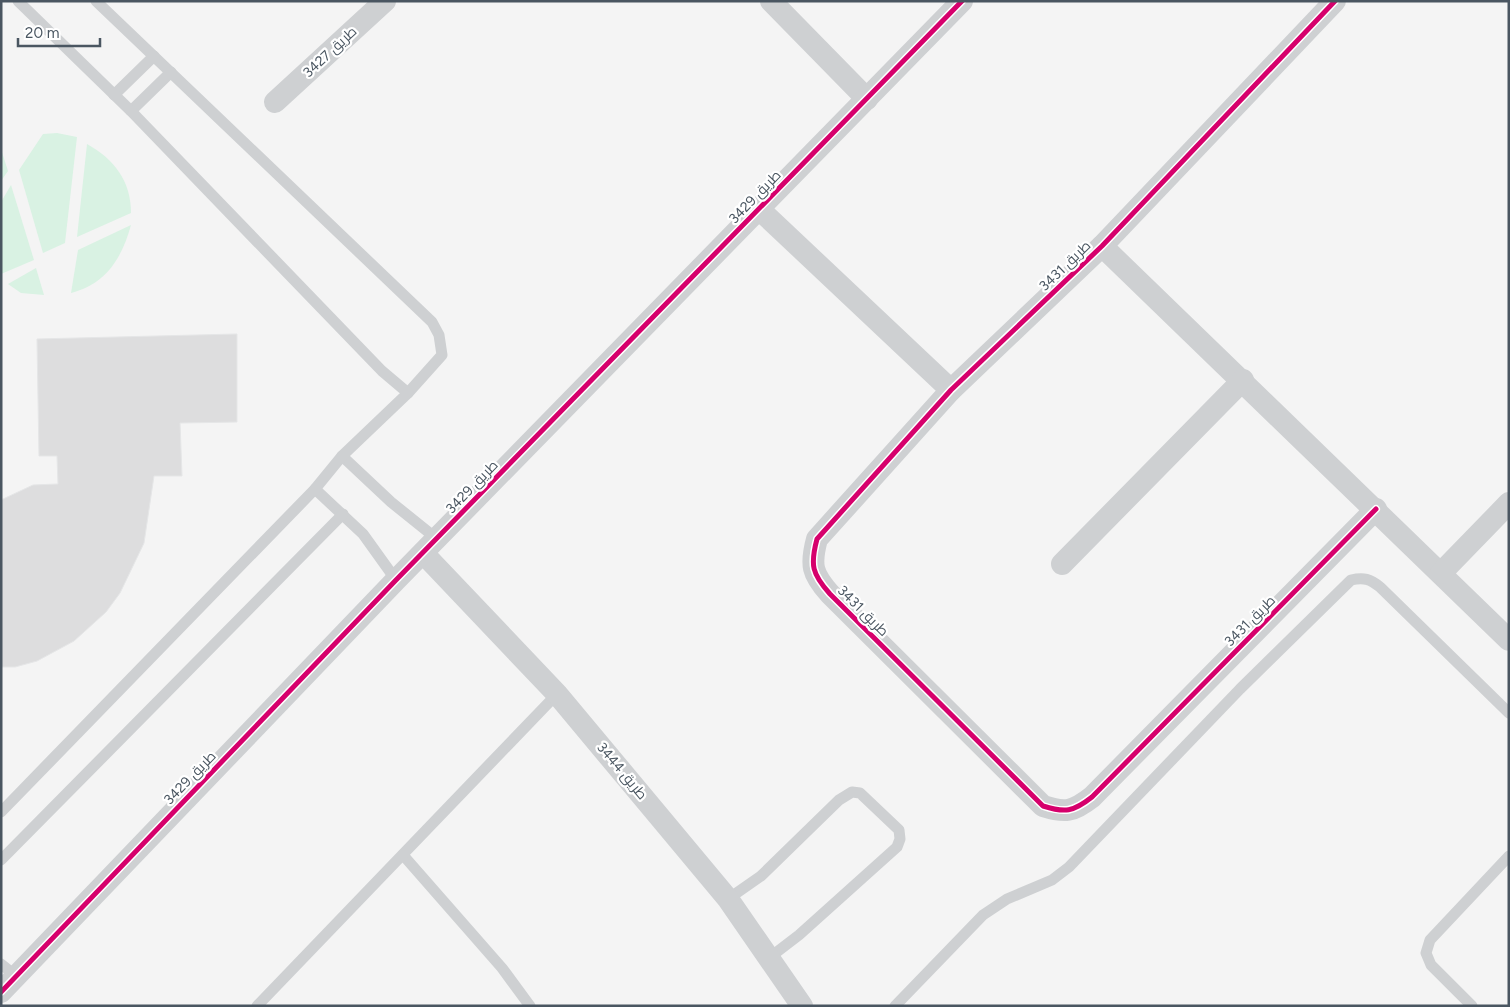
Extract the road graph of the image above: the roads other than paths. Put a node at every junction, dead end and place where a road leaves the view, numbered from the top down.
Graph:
1 (18, 1) edge
2 (96, 1) edge
3 (385, 1) edge
4 (771, 1) edge
5 (962, 1) edge
6 (1335, 1) edge
7 (154, 56) junction
8 (171, 72) junction
9 (114, 95) junction
10 (867, 99) junction
11 (275, 102) dead end
12 (131, 112) junction
13 (759, 209) junction
14 (1102, 246) junction
15 (1243, 380) junction
16 (951, 390) junction
17 (408, 393) junction
18 (342, 456) junction
19 (315, 489) junction
20 (1509, 504) edge
21 (1376, 509) junction
22 (342, 514) junction
23 (430, 546) junction
24 (1062, 564) dead end
25 (1441, 573) junction
26 (396, 580) junction
27 (1509, 640) edge
28 (557, 694) junction
29 (1509, 713) edge
30 (1, 812) edge
31 (403, 855) junction
32 (1509, 856) edge
33 (1, 860) edge
34 (728, 899) junction
35 (769, 958) junction
36 (6, 977) edge
37 (257, 1006) edge
38 (530, 1006) edge
39 (802, 1006) edge
40 (895, 1006) edge
41 (1472, 1006) edge

1 - 9 lane
2 - 7 lane
3 - 11 street, طريق 3427
4 - 10 street
5 - 10 street, طريق 3429
6 - 14 street, طريق 3431
7 - 8 lane
7 - 9 lane
8 - 12 lane
8 - 17 lane
9 - 12 lane
10 - 13 street, طريق 3429
12 - 17 lane
13 - 16 street
13 - 23 street, طريق 3429
14 - 15 street, طريق 3431
14 - 16 street, طريق 3431
15 - 21 street, طريق 3431
15 - 24 street
16 - 21 street, طريق 3431
17 - 18 lane
18 - 19 lane
18 - 23 lane
19 - 22 lane
19 - 30 lane
20 - 25 street
21 - 25 street, طريق 3431
22 - 26 lane
22 - 33 lane
23 - 26 street, طريق 3429
23 - 28 street, طريق 3444
25 - 27 street, طريق 3431
26 - 36 street, طريق 3429
28 - 31 lane
28 - 34 street, طريق 3444
29 - 40 lane
31 - 37 lane
31 - 38 lane
32 - 41 lane
34 - 35 street, طريق 3444
34 - 35 lane
35 - 39 street, طريق 3444

